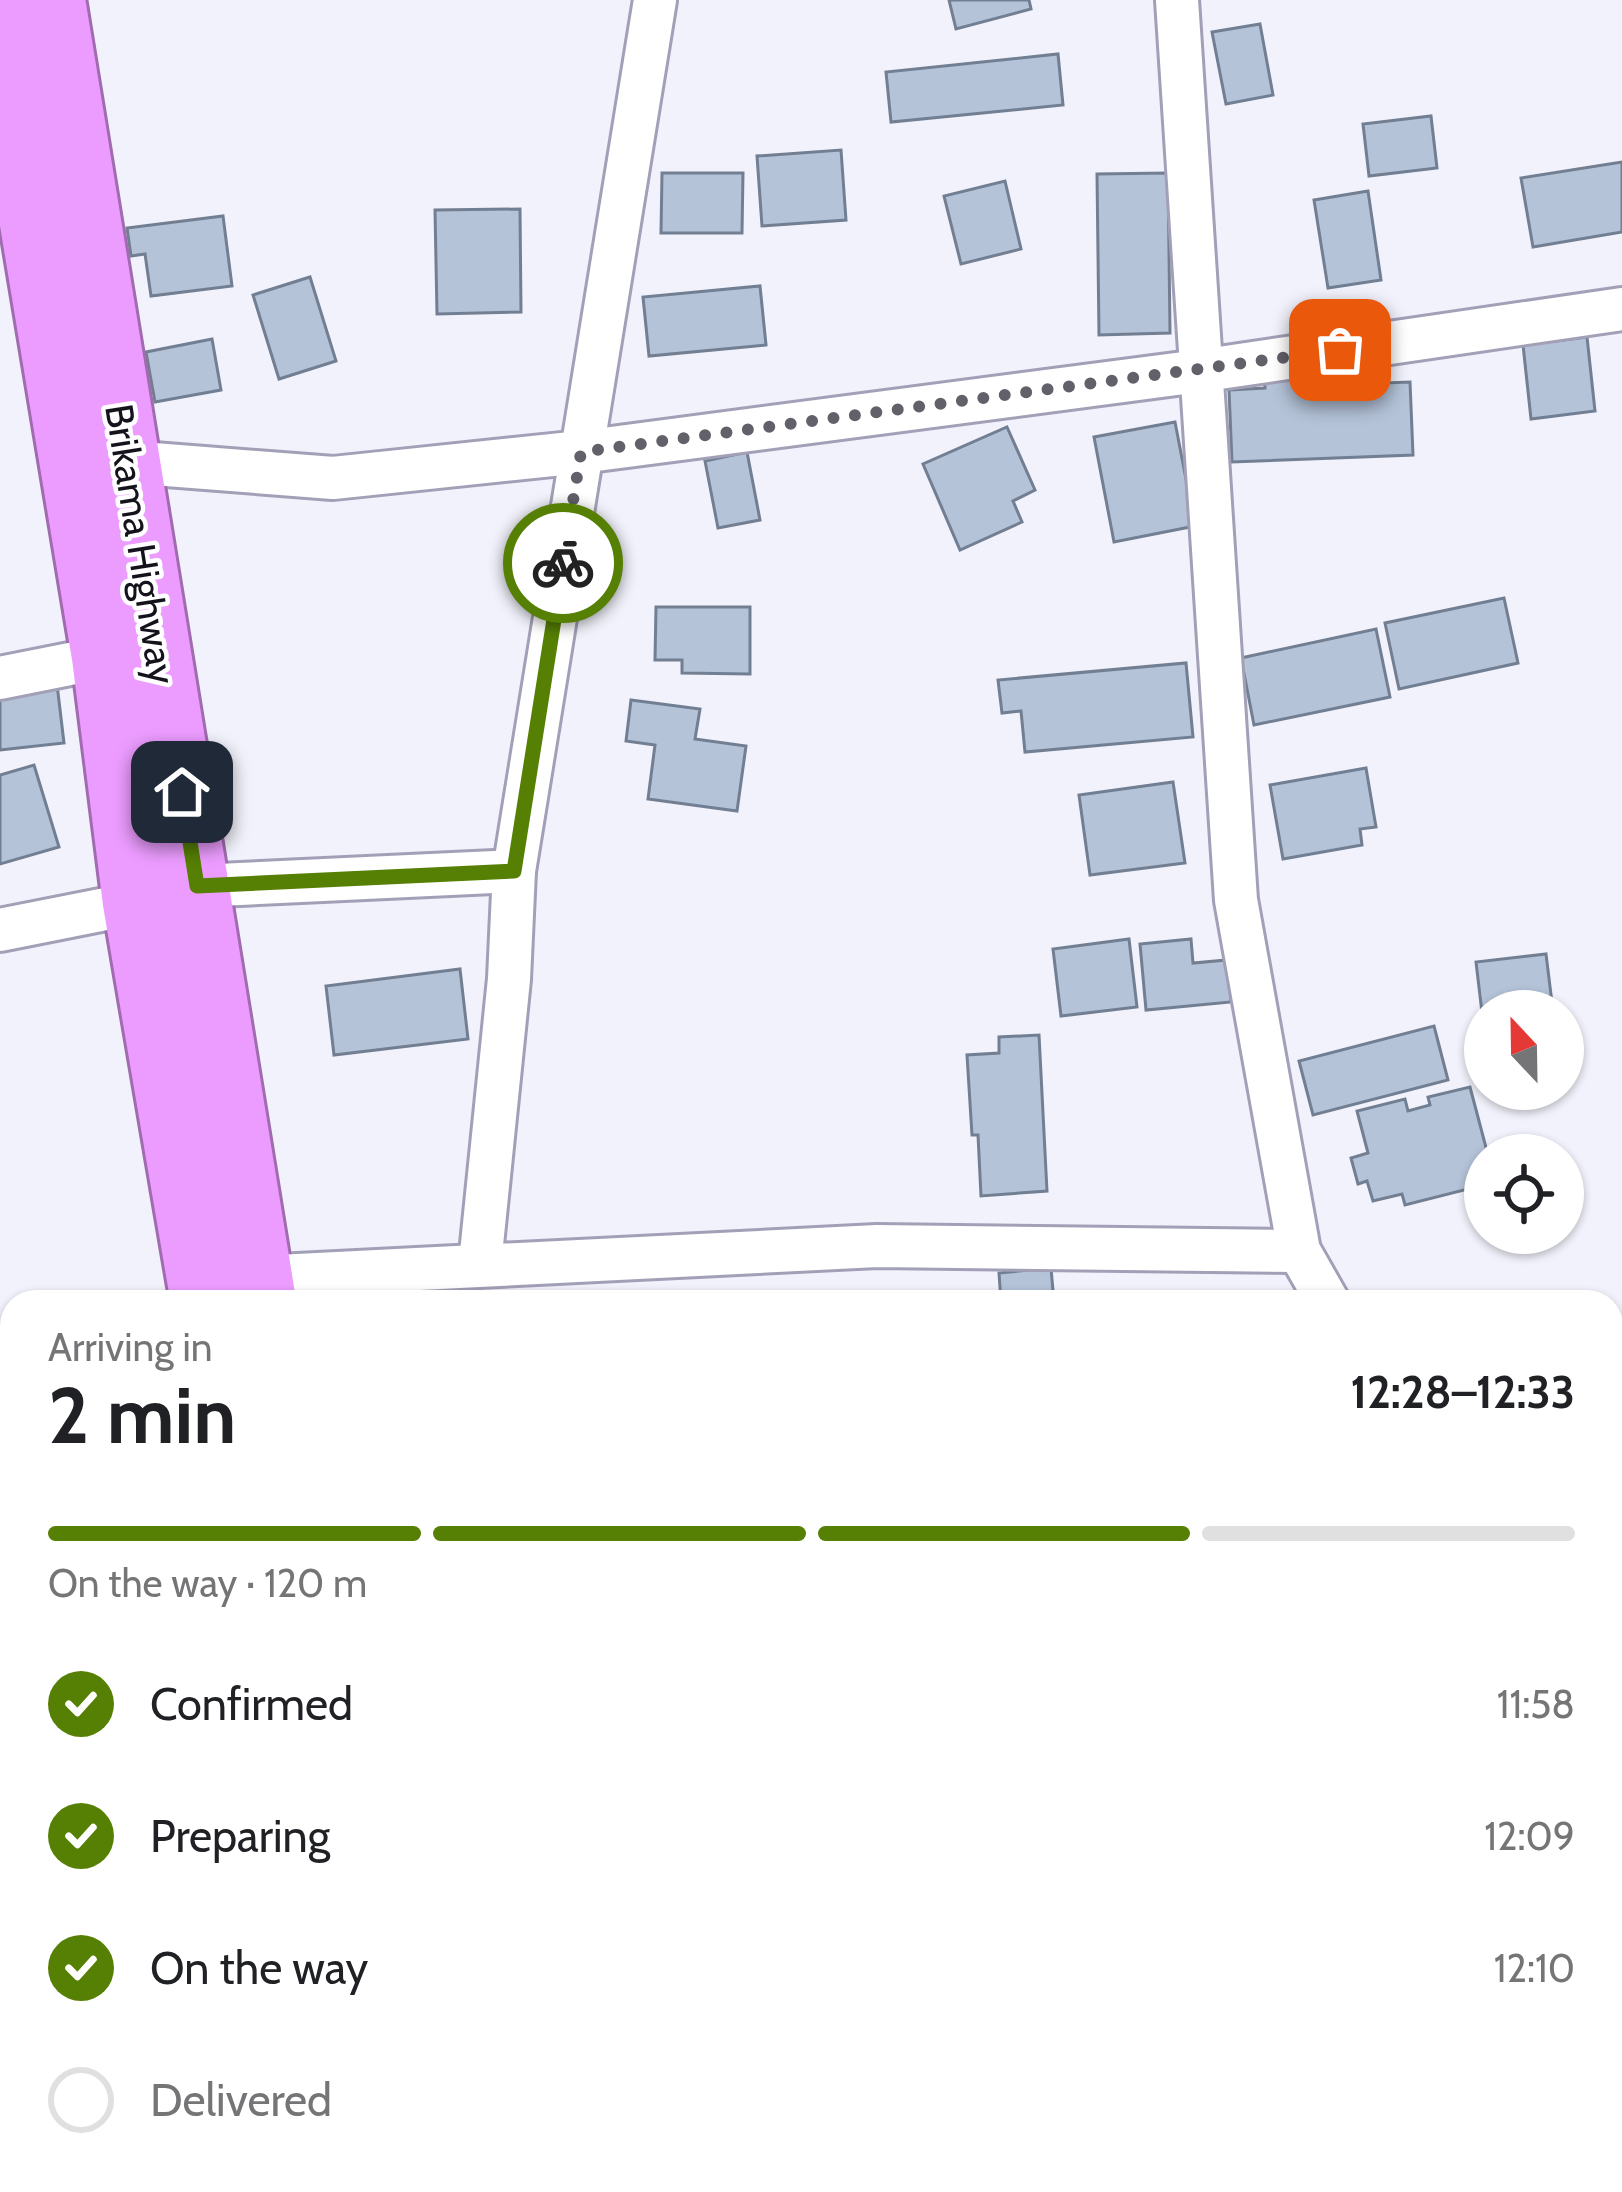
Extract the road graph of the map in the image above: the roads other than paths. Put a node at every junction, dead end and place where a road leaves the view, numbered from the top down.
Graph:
1 (52, 0) edge
2 (655, 0) edge
3 (1177, 0) edge
4 (0, 24) edge
5 (7, 112) edge
6 (1622, 308) edge
7 (1199, 371) junction
8 (581, 452) junction
9 (128, 462) junction
10 (105, 658) junction
11 (0, 678) edge
12 (514, 871) junction
13 (166, 895) junction
14 (0, 930) edge
15 (1299, 1251) junction
16 (480, 1264) junction
17 (241, 1290) edge
18 (274, 1290) edge
19 (1321, 1290) edge

1 - 9 highway, Brikama Highway
2 - 8 street
3 - 7 street
4 - 5 highway, Brikama Highway
5 - 10 highway, Brikama Highway
6 - 7 street
7 - 8 street
7 - 15 street
8 - 9 street
8 - 12 street
9 - 13 highway, Brikama Highway
10 - 11 street
10 - 13 highway, Brikama Highway
12 - 13 street
12 - 16 street
13 - 14 street
13 - 17 highway, Brikama Highway
15 - 16 street
15 - 19 street
16 - 18 street

